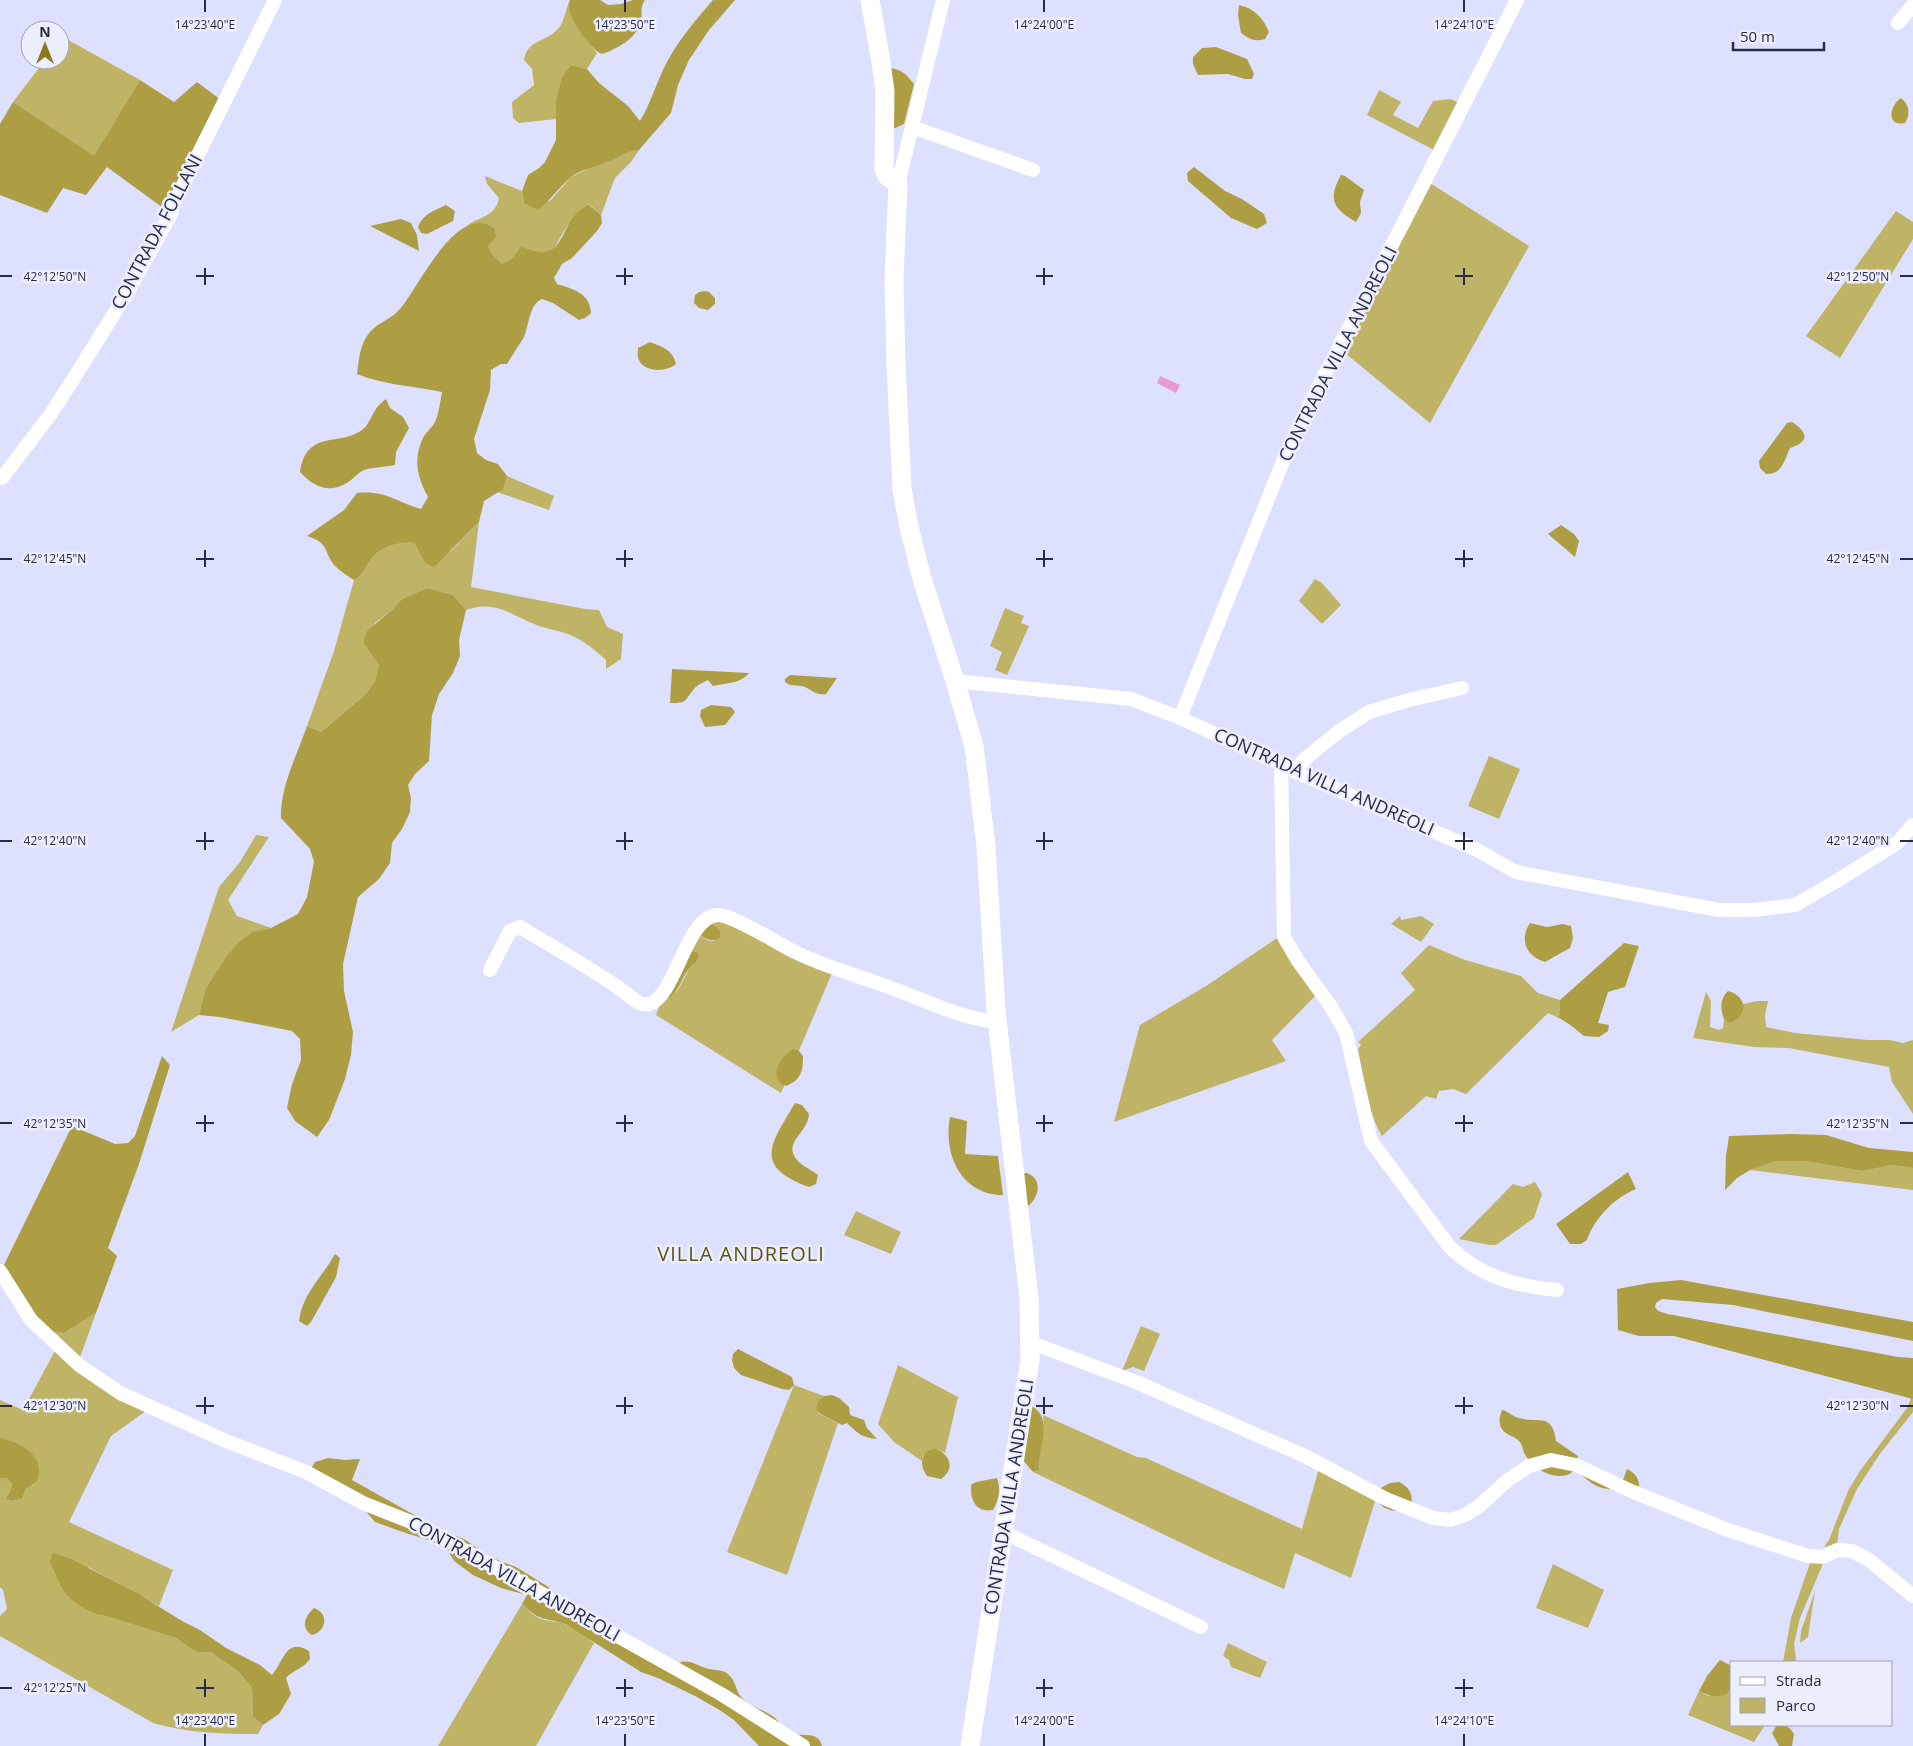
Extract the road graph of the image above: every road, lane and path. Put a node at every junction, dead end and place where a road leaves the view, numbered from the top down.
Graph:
1 (275, 0) edge
2 (870, 0) edge
3 (943, 0) edge
4 (1517, 0) edge
5 (1913, 5) edge
6 (1898, 23) dead end
7 (912, 126) junction
8 (1033, 170) dead end
9 (898, 184) junction
10 (2, 478) dead end
11 (955, 681) junction
12 (1462, 688) dead end
13 (1180, 718) junction
14 (1281, 764) junction
15 (1294, 772) junction
16 (1913, 825) edge
17 (490, 970) dead end
18 (997, 1022) junction
19 (0, 1271) edge
20 (1558, 1290) dead end
21 (1030, 1342) junction
22 (1003, 1532) junction
23 (1913, 1596) edge
24 (1201, 1627) dead end
25 (803, 1746) edge
26 (970, 1746) edge

1 - 10 street, CONTRADA FOLLANI
2 - 9 main road
3 - 7 street
4 - 13 street, CONTRADA VILLA ANDREOLI
5 - 6 street
7 - 8 street
7 - 9 street
9 - 11 main road, CONTRADA VILLA ANDREOLI
11 - 13 street, CONTRADA VILLA ANDREOLI
11 - 18 main road, CONTRADA VILLA ANDREOLI
12 - 15 street
13 - 14 street, CONTRADA VILLA ANDREOLI
14 - 15 street, CONTRADA VILLA ANDREOLI
14 - 20 street
15 - 16 street, CONTRADA VILLA ANDREOLI
17 - 18 street
18 - 21 main road, CONTRADA VILLA ANDREOLI
19 - 25 street, CONTRADA VILLA ANDREOLI
21 - 22 main road, CONTRADA VILLA ANDREOLI
21 - 23 street
22 - 24 street
22 - 26 main road, CONTRADA VILLA ANDREOLI

